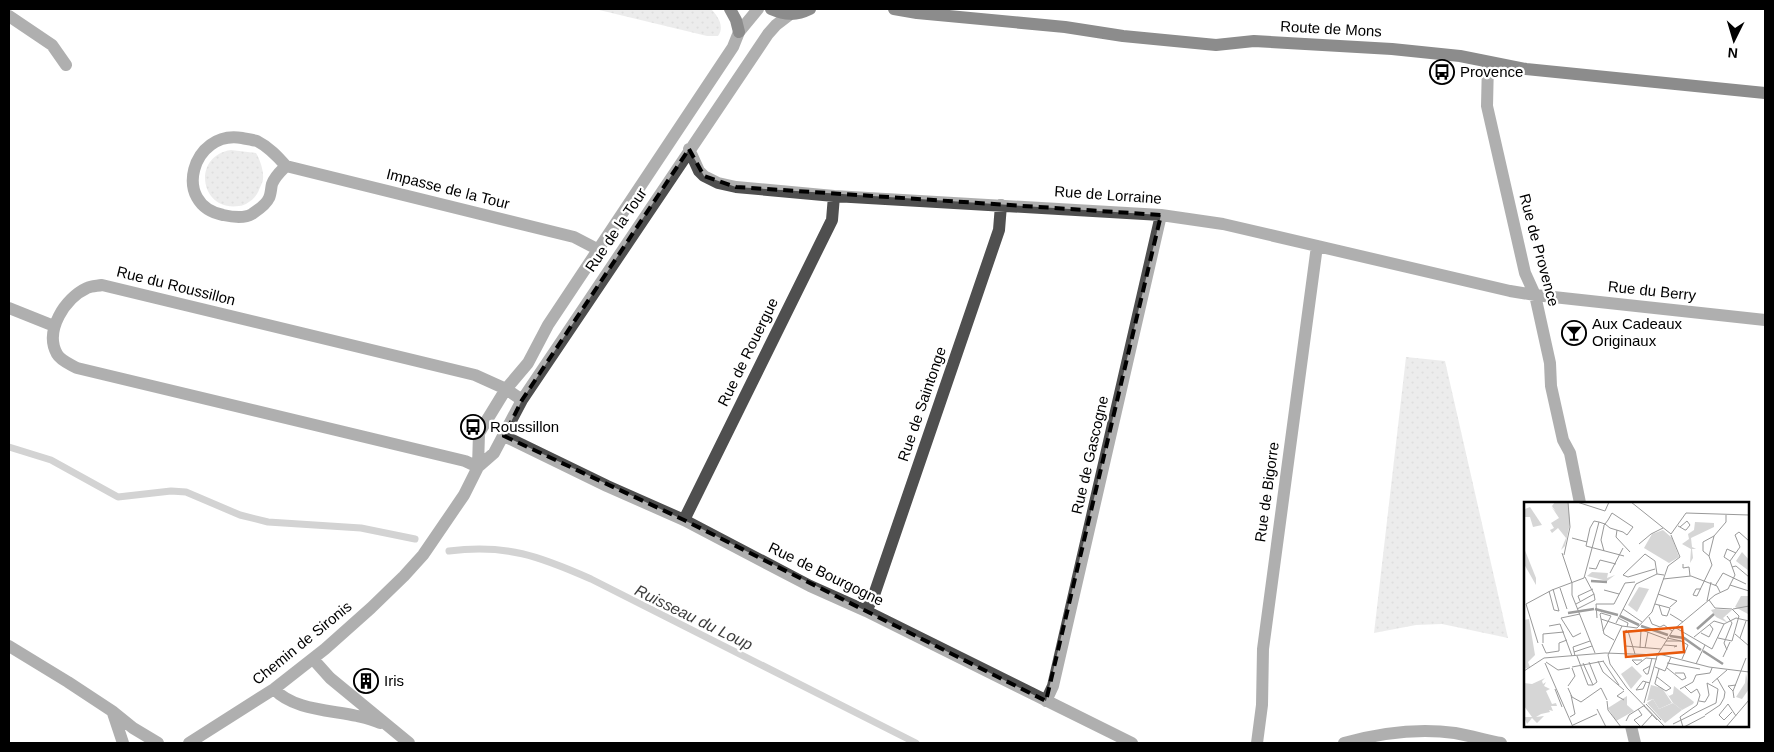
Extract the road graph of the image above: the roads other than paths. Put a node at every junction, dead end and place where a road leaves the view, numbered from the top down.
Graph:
1 (730, 9) edge
2 (758, 9) edge
3 (770, 9) edge
4 (810, 9) edge
5 (894, 9) edge
6 (789, 15) junction
7 (9, 16) edge
8 (739, 32) junction
9 (1488, 62) junction
10 (66, 65) dead end
11 (1765, 93) edge
12 (689, 149) junction
13 (286, 166) junction
14 (834, 196) junction
15 (1001, 205) junction
16 (1162, 215) junction
17 (1317, 246) junction
18 (598, 250) junction
19 (1535, 295) junction
20 (9, 308) edge
21 (1765, 320) edge
22 (54, 326) junction
23 (506, 389) junction
24 (522, 400) junction
25 (504, 436) junction
26 (478, 467) junction
27 (1580, 502) edge
28 (684, 520) junction
29 (423, 555) joint
30 (866, 611) junction
31 (9, 646) edge
32 (313, 659) junction
33 (274, 689) junction
34 (1046, 701) junction
35 (112, 710) junction
36 (384, 724) junction
37 (1631, 727) edge
38 (123, 743) edge
39 (158, 743) edge
40 (189, 743) edge
41 (409, 743) edge
42 (1132, 743) edge
43 (1257, 743) edge
44 (1344, 743) edge
45 (1501, 743) edge
46 (1635, 743) edge

1 - 8 main road
2 - 8 street, Rue de la Tour
3 - 6 main road
4 - 6 main road
5 - 9 main road, Route de Mons
6 - 12 street, Rue de la Tour
7 - 10 street
8 - 18 street, Rue de la Tour
9 - 11 main road, Route de Mons
9 - 19 street, Rue de Provence
12 - 14 street, Rue de Lorraine
12 - 24 street, Rue de la Tour
13 - 13 street
13 - 18 street, Impasse de la Tour
14 - 15 street, Rue de Lorraine
14 - 28 street, Rue de Rouergue
15 - 16 street, Rue de Lorraine
15 - 30 street, Rue de Saintonge
16 - 17 street, Rue de Lorraine
16 - 34 street, Rue de Gascogne
17 - 19 street, Rue de Lorraine
17 - 43 street, Rue de Bigorre
18 - 23 street, Rue de la Tour
19 - 21 street, Rue du Berry
19 - 27 street, Rue de Provence
20 - 22 street
22 - 23 street, Rue du Roussillon
22 - 26 street
23 - 24 street, Rue du Roussillon
23 - 26 street, Rue de la Tour
24 - 25 street, Rue de la Tour
25 - 26 street, Rue de la Tour
25 - 28 street, Rue de Bourgogne
26 - 29 street, Rue de la Tour
28 - 30 street, Rue de Bourgogne
29 - 32 street, Chemin de Sironis
30 - 34 street, Rue de Bourgogne
31 - 35 street
32 - 33 street, Chemin de Sironis
32 - 36 street
33 - 36 street
33 - 40 street, Chemin de Sironis
34 - 42 street, Rue de Bourgogne
35 - 38 street
35 - 39 street
36 - 41 street
37 - 46 street
44 - 45 street

